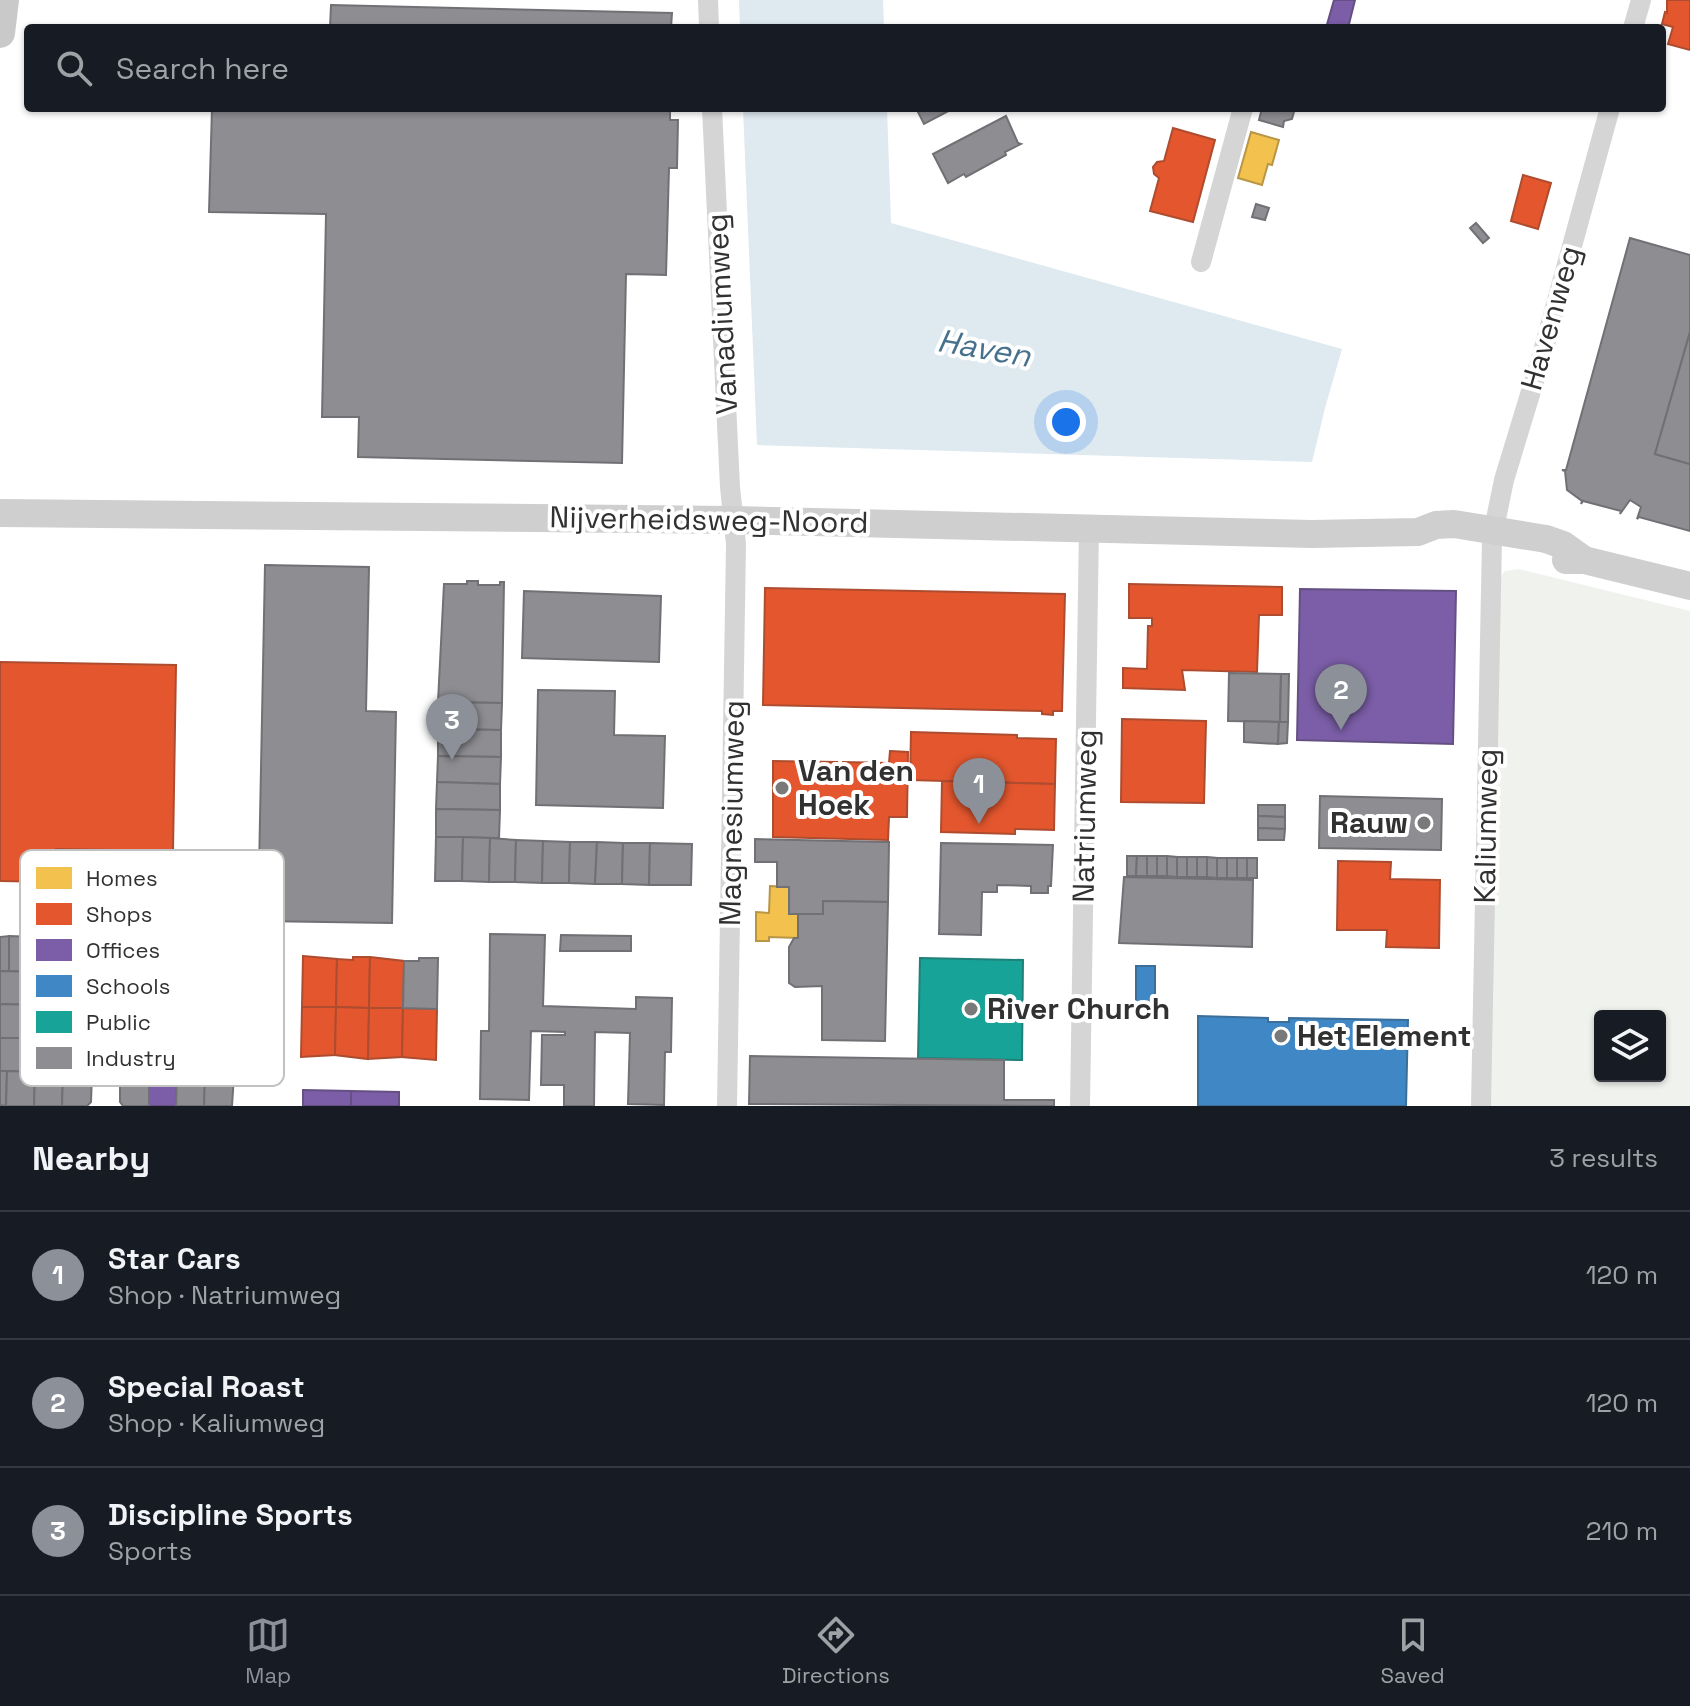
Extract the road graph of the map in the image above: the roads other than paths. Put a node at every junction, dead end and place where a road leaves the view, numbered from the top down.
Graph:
1 (4, 0) edge
2 (708, 0) edge
3 (1641, 0) edge
4 (709, 24) edge
5 (1634, 24) edge
6 (0, 33) edge
7 (712, 112) edge
8 (1242, 112) edge
9 (1609, 112) edge
10 (1201, 262) dead end
11 (0, 513) edge
12 (733, 520) junction
13 (1089, 527) junction
14 (1492, 538) junction
15 (1690, 586) edge
16 (727, 1106) edge
17 (1080, 1106) edge
18 (1481, 1106) edge

1 - 6 main road
2 - 4 street
3 - 5 street
7 - 12 street, Vanadiumweg
8 - 10 street
9 - 14 street, Havenweg
11 - 12 street, Nijverheidsweg-Noord
12 - 13 street, Nijverheidsweg-Noord
12 - 16 street, Magnesiumweg
13 - 14 street, Nijverheidsweg-Noord
13 - 17 street, Natriumweg
14 - 15 street, Nijverheidsweg-Noord
14 - 18 street, Kaliumweg

